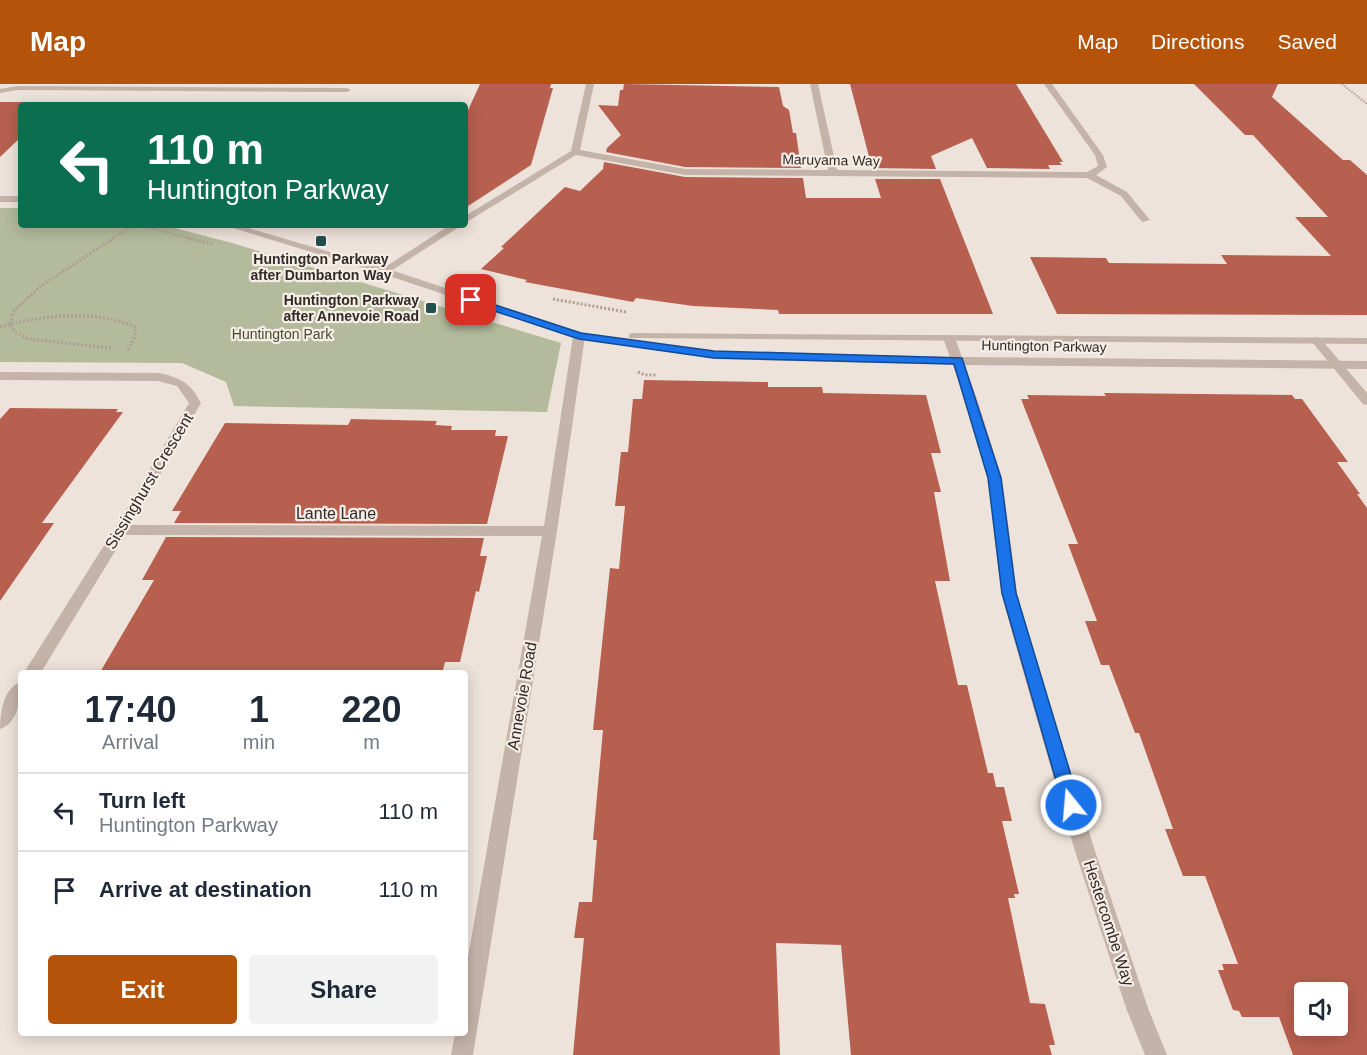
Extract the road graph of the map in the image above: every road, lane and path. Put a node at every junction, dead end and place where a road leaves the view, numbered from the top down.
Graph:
1 (590, 84) edge
2 (814, 84) edge
3 (1048, 84) edge
4 (1342, 84) edge
5 (16, 86) edge
6 (346, 90) edge
7 (0, 91) edge
8 (1367, 104) edge
9 (575, 152) junction
10 (833, 173) junction
11 (1089, 175) junction
12 (0, 199) edge
13 (18, 199) edge
14 (468, 218) edge
15 (1145, 220) dead end
16 (129, 228) edge
17 (238, 228) edge
18 (452, 228) edge
19 (384, 271) junction
20 (544, 296) dead end
21 (635, 313) dead end
22 (10, 324) junction
23 (0, 327) edge
24 (579, 336) junction
25 (950, 338) junction
26 (1316, 340) junction
27 (1367, 341) edge
28 (958, 360) junction
29 (1337, 365) junction
30 (1367, 365) edge
31 (0, 376) edge
32 (1367, 401) edge
33 (121, 530) junction
34 (550, 531) junction
35 (34, 670) edge
36 (18, 694) edge
37 (0, 722) edge
38 (468, 1019) edge
39 (465, 1036) edge
40 (462, 1055) edge
41 (1156, 1055) edge

1 - 9 street
2 - 10 street
3 - 11 street
4 - 8 path
5 - 6 street
5 - 7 street
9 - 10 street, Maruyama Way
9 - 14 street
10 - 11 street, Maruyama Way
11 - 15 street, Maruyama Way
12 - 13 street
16 - 22 path
17 - 19 street, Huntington Parkway
18 - 19 street
19 - 24 street, Huntington Parkway
20 - 21 path
22 - 22 path
22 - 23 path
24 - 25 street, Huntington Parkway
24 - 28 street, Huntington Parkway
24 - 34 street, Annevoie Road
25 - 26 street, Huntington Parkway
25 - 28 street, Hestercombe Way
26 - 27 street, Huntington Parkway
26 - 29 street
28 - 29 street, Huntington Parkway
28 - 41 street, Hestercombe Way
29 - 30 street, Huntington Parkway
29 - 32 street
31 - 33 street, Sissinghurst Crescent
33 - 34 street, Lante Lane
33 - 35 street, Sissinghurst Crescent
34 - 38 street, Annevoie Road
36 - 37 street
39 - 40 street, Annevoie Road

